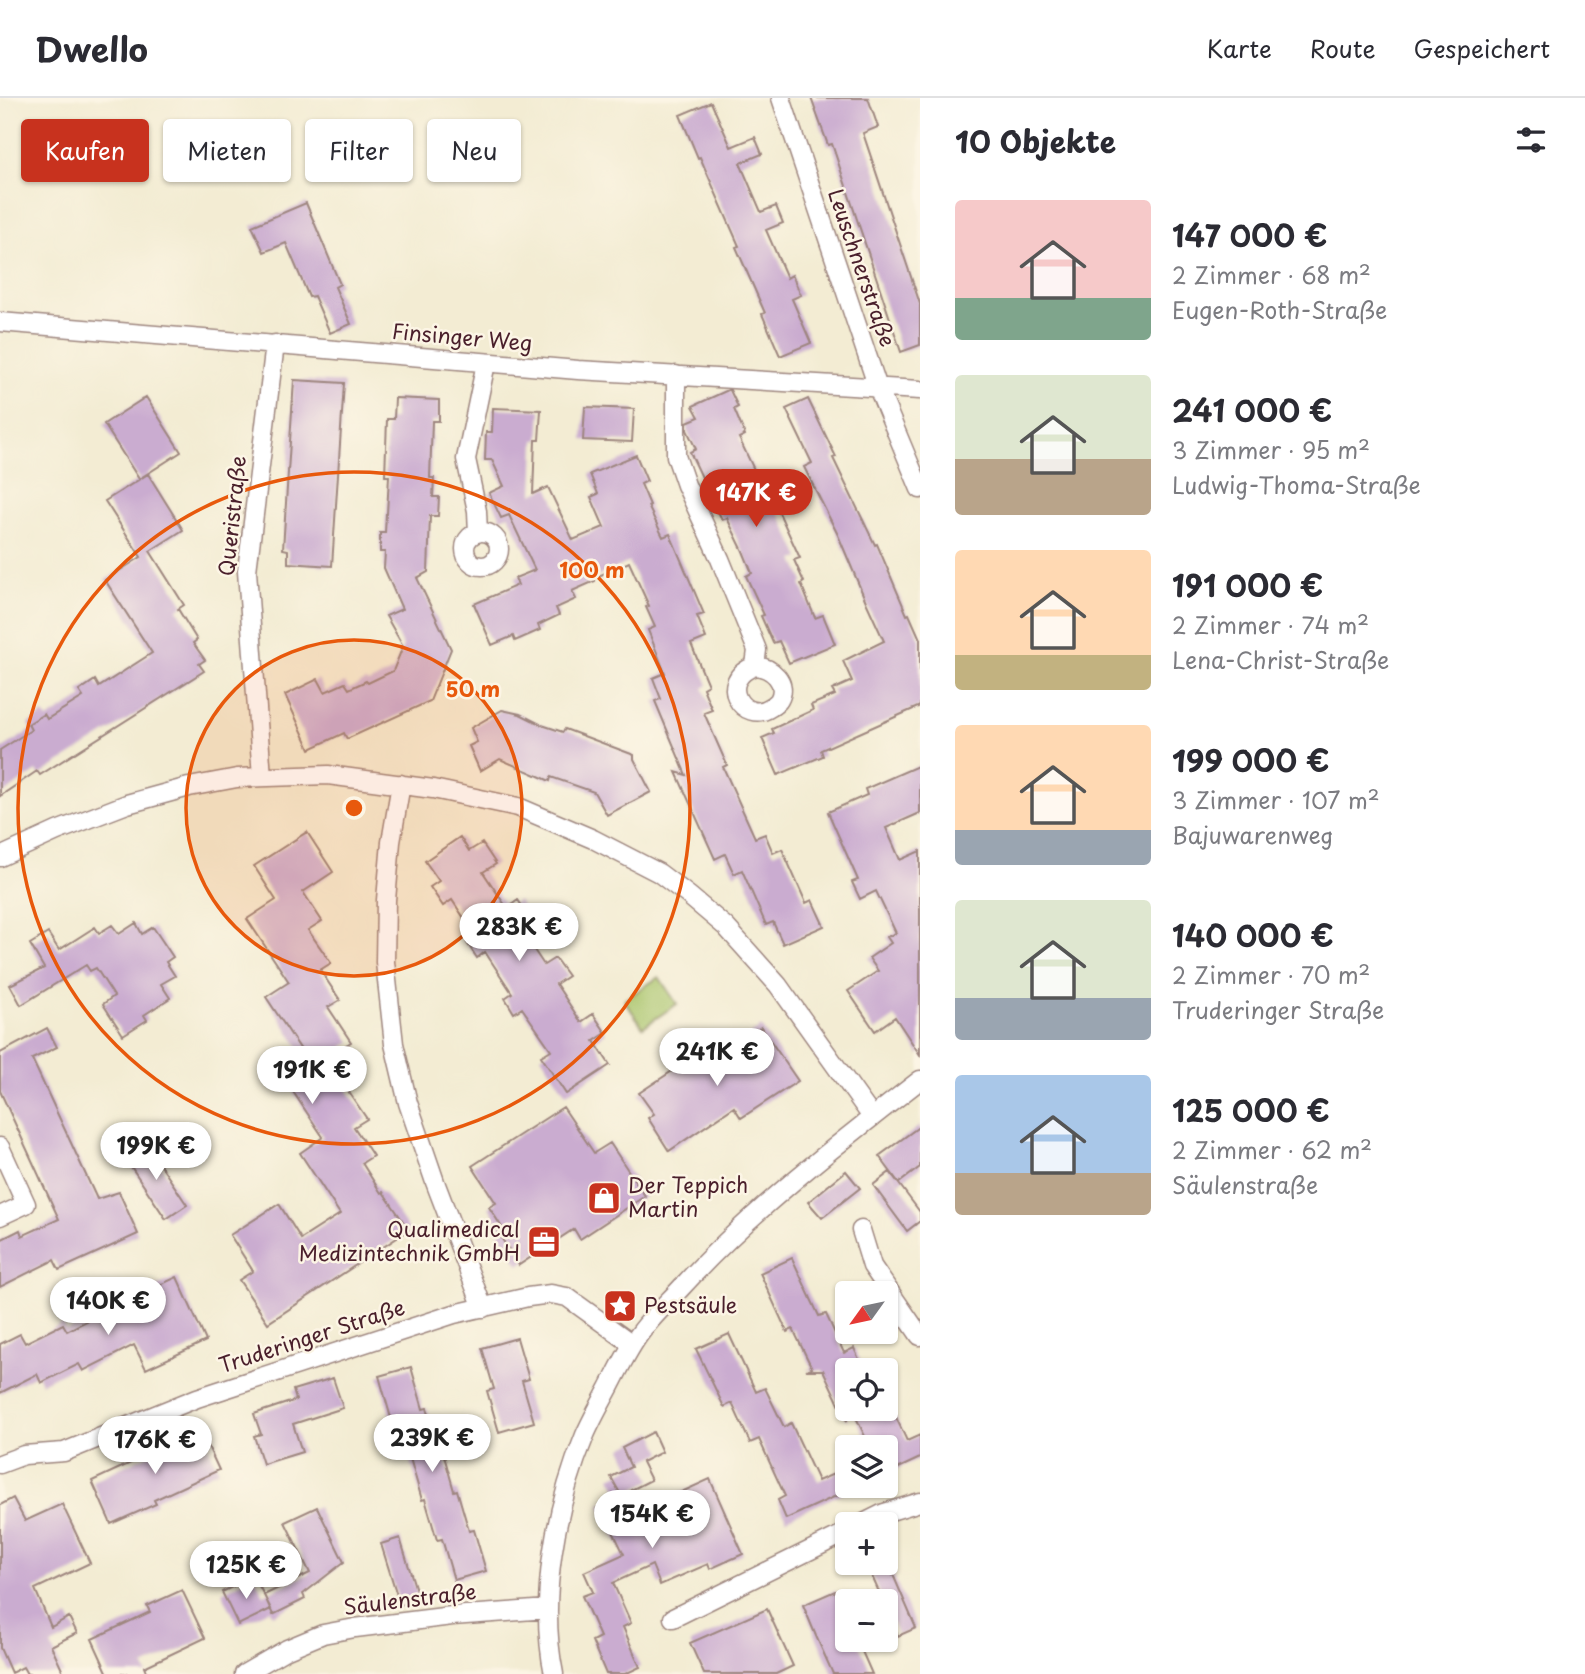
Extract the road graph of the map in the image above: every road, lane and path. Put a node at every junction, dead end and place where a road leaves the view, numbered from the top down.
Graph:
1 (780, 98) edge
2 (0, 322) edge
3 (275, 344) junction
4 (486, 363) junction
5 (676, 375) junction
6 (878, 388) junction
7 (920, 390) edge
8 (920, 489) edge
9 (478, 533) dead end
10 (755, 666) dead end
11 (262, 777) junction
12 (401, 784) junction
13 (0, 857) edge
14 (920, 1080) edge
15 (872, 1117) junction
16 (0, 1147) edge
17 (0, 1216) edge
18 (860, 1230) dead end
19 (483, 1308) junction
20 (920, 1336) edge
21 (632, 1345) junction
22 (2, 1457) edge
23 (920, 1502) edge
24 (887, 1512) edge
25 (835, 1538) edge
26 (548, 1609) junction
27 (673, 1618) dead end
28 (244, 1674) edge
29 (554, 1674) edge

1 - 6 street, Leuschnerstraße
2 - 3 street, Finsinger Weg
3 - 4 street, Finsinger Weg
3 - 11 street, Queristraße
4 - 5 street, Finsinger Weg
4 - 9 street
5 - 6 street, Finsinger Weg
5 - 10 street
6 - 7 street, Finsinger Weg
6 - 8 street, Leuschnerstraße
11 - 12 street
11 - 13 street
12 - 15 street
12 - 19 street
14 - 15 street
15 - 21 street
16 - 17 street
18 - 20 street
19 - 21 street, Truderinger Straße
19 - 22 street, Truderinger Straße
21 - 26 street
23 - 24 street
25 - 27 street
26 - 28 street, Säulenstraße
26 - 29 street

